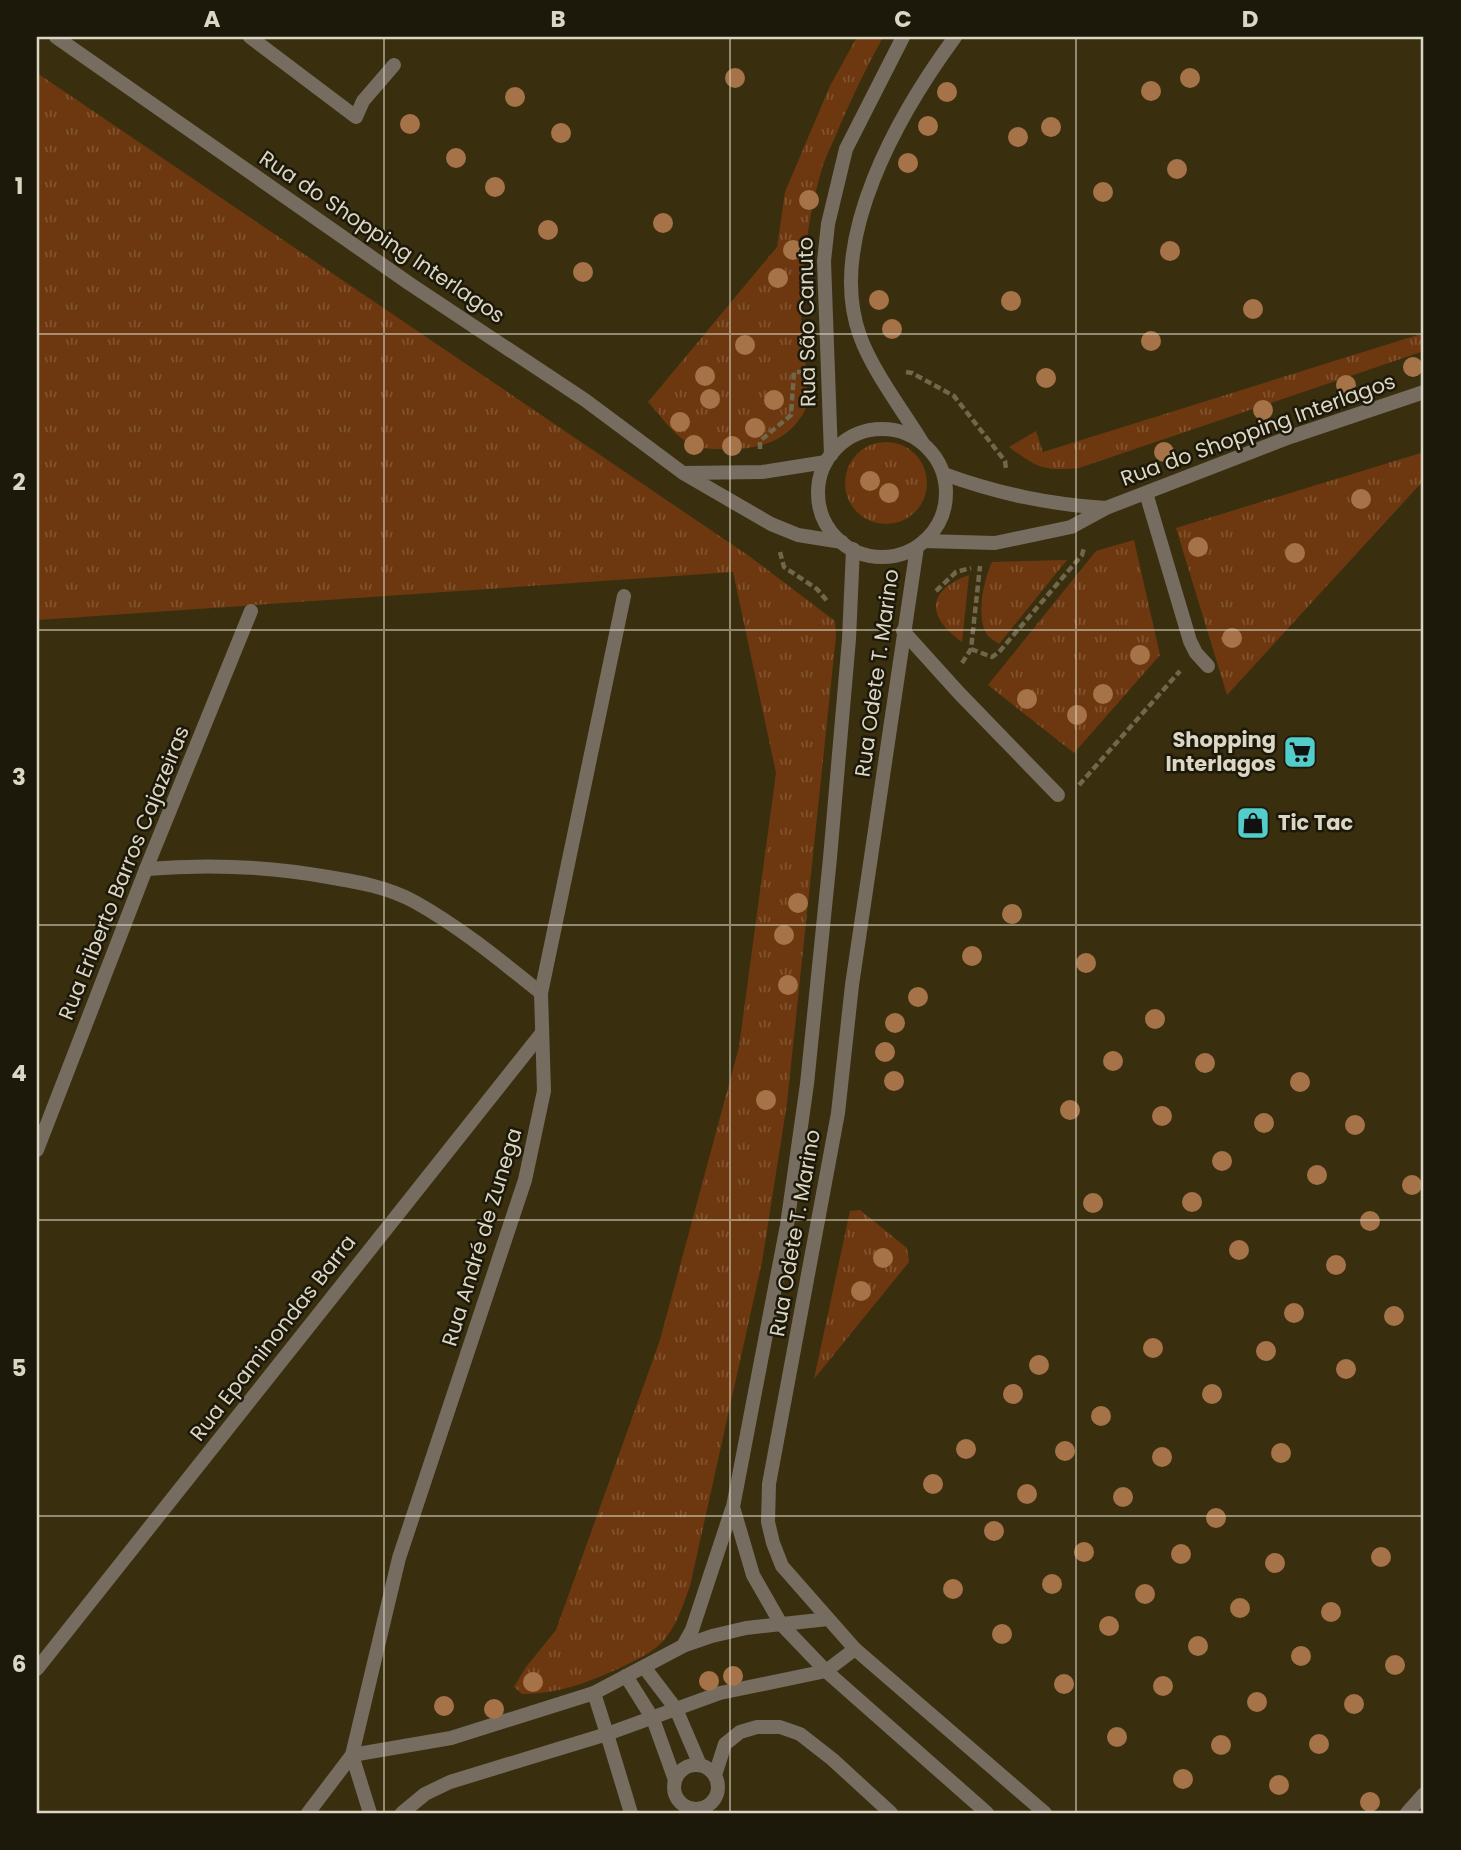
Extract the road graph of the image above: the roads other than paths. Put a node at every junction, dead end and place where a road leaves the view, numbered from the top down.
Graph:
1 (55, 37) edge
2 (250, 37) edge
3 (903, 37) edge
4 (955, 37) edge
5 (394, 65) dead end
6 (1424, 392) edge
7 (922, 442) junction
8 (828, 458) junction
9 (683, 472) junction
10 (944, 474) junction
11 (1146, 493) junction
12 (1106, 508) junction
13 (920, 544) junction
14 (847, 546) junction
15 (624, 596) dead end
16 (250, 611) dead end
17 (904, 624) junction
18 (1208, 666) dead end
19 (1058, 795) dead end
20 (146, 869) junction
21 (541, 993) junction
22 (541, 1034) junction
23 (37, 1150) edge
24 (733, 1507) junction
25 (828, 1619) junction
26 (781, 1624) junction
27 (683, 1646) junction
28 (855, 1649) junction
29 (644, 1667) junction
30 (37, 1669) edge
31 (826, 1671) junction
32 (626, 1676) junction
33 (594, 1693) junction
34 (676, 1709) junction
35 (653, 1719) junction
36 (607, 1734) junction
37 (352, 1755) junction
38 (700, 1765) junction
39 (715, 1775) junction
40 (675, 1780) junction
41 (1424, 1794) edge
42 (691, 1811) edge
43 (309, 1813) edge
44 (370, 1813) edge
45 (402, 1813) edge
46 (631, 1813) edge
47 (891, 1813) edge
48 (987, 1813) edge
49 (1045, 1813) edge
50 (1407, 1813) edge

1 - 9 street, Rua do Shopping Interlagos
2 - 5 street
3 - 8 street, Rua São Canuto
4 - 7 street
6 - 11 street, Rua do Shopping Interlagos
7 - 8 street
7 - 10 street
8 - 9 street
8 - 14 street
9 - 14 street, Rua do Shopping Interlagos
10 - 12 street
10 - 13 street
11 - 12 street, Rua do Shopping Interlagos
11 - 18 street
12 - 13 street
13 - 14 street
13 - 17 street, Rua Odete T. Marino
14 - 24 street, Rua Odete T. Marino
15 - 21 street, Rua André de Zunega
16 - 20 street, Rua Eriberto Barros Cajazeiras
17 - 19 street
17 - 25 street, Rua Odete T. Marino
20 - 21 street
20 - 23 street, Rua Eriberto Barros Cajazeiras
21 - 22 street, Rua André de Zunega
22 - 30 street, Rua Epaminondas Barra
22 - 37 street, Rua André de Zunega
24 - 26 street, Rua Odete T. Marino
24 - 27 street
25 - 26 street
25 - 28 street, Rua Odete T. Marino
26 - 27 street
26 - 31 street, Rua Odete T. Marino
27 - 29 street
28 - 31 street
28 - 49 street, Rua Odete T. Marino
29 - 32 street
29 - 34 street
31 - 34 street
31 - 48 street, Rua Odete T. Marino
32 - 33 street
32 - 35 street
33 - 36 street
33 - 37 street
34 - 35 street
34 - 38 street
35 - 36 street
35 - 40 street
36 - 45 street
36 - 46 street
37 - 43 street
37 - 44 street
38 - 39 street
38 - 40 street
39 - 42 street
39 - 47 street
40 - 42 street
41 - 50 street

